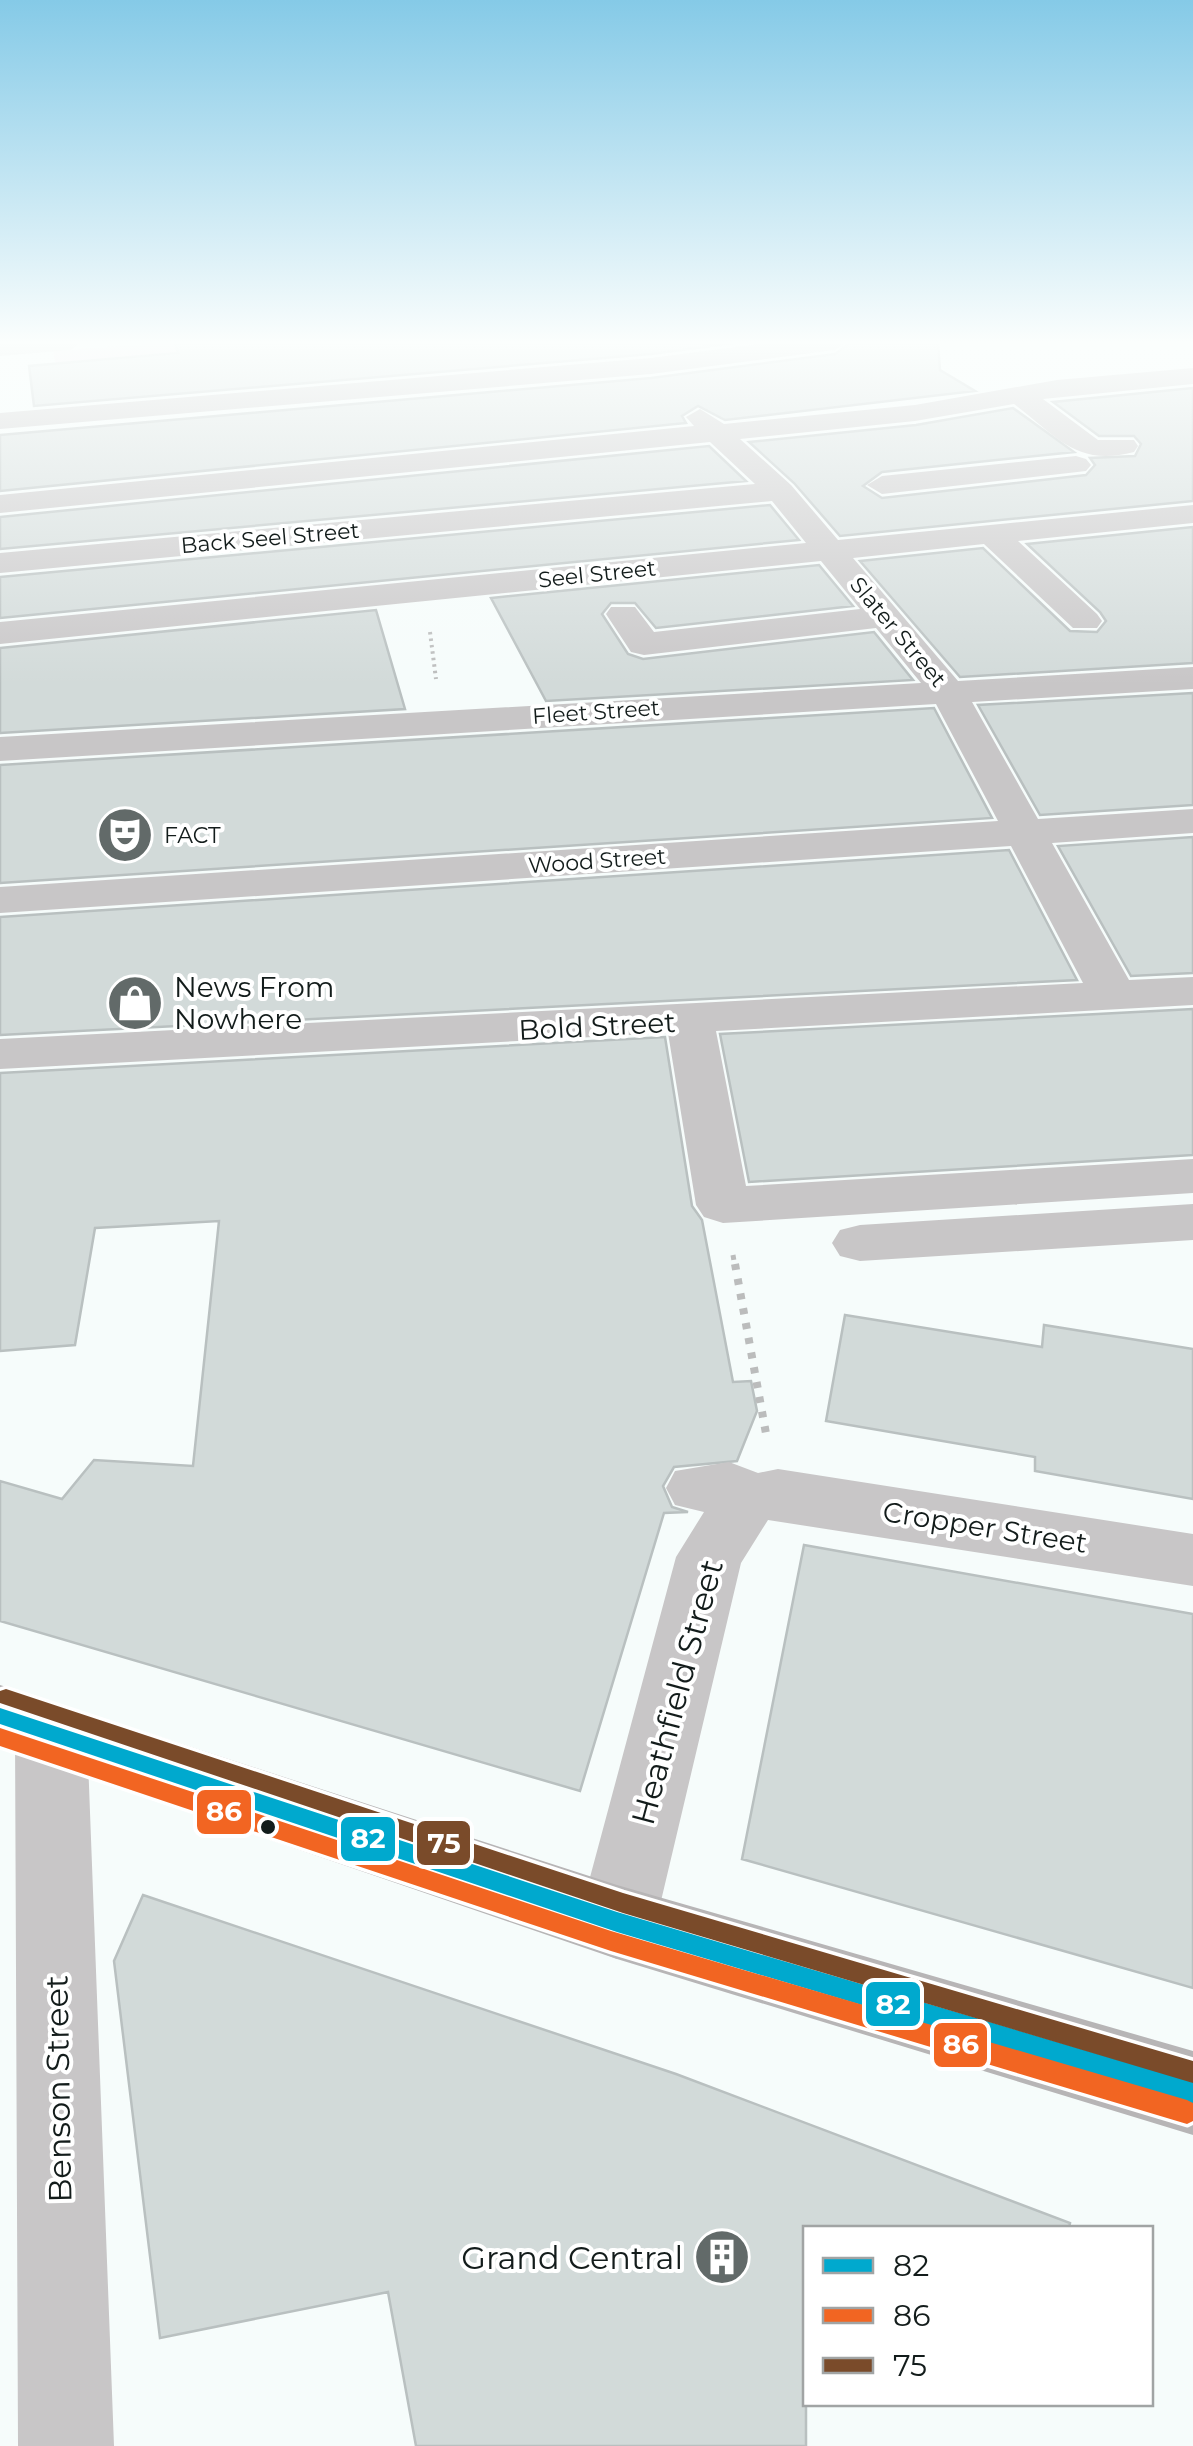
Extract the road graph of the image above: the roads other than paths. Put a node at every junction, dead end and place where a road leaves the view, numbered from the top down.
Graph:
1 (491, 456) edge
2 (738, 456) edge
3 (972, 456) edge
4 (1076, 465) dead end
5 (994, 474) junction
6 (882, 485) dead end
7 (775, 498) junction
8 (0, 504) edge
9 (1193, 514) edge
10 (993, 535) junction
11 (830, 551) junction
12 (0, 563) edge
13 (623, 614) dead end
14 (887, 616) junction
15 (1085, 621) dead end
16 (0, 633) edge
17 (1193, 678) edge
18 (948, 692) junction
19 (0, 749) edge
20 (1193, 821) edge
21 (1023, 834) junction
22 (0, 900) edge
23 (1193, 991) edge
24 (1114, 996) junction
25 (690, 1021) junction
26 (0, 1054) edge
27 (1193, 1176) edge
28 (1193, 1222) edge
29 (860, 1243) dead end
30 (741, 1494) joint
31 (1193, 1560) edge
32 (26, 1724) edge
33 (616, 1922) junction
34 (1193, 2093) edge
35 (66, 2446) edge

1 - 8 street
2 - 7 street, Slater Street
3 - 5 street
4 - 5 street
5 - 6 street
7 - 11 street, Slater Street
7 - 12 street, Back Seel Street
9 - 10 street, Seel Street
10 - 11 street, Seel Street
10 - 15 street
11 - 14 street, Slater Street
11 - 16 street, Seel Street
13 - 14 street
14 - 18 street, Slater Street
17 - 18 street, Fleet Street
18 - 19 street, Fleet Street
18 - 21 street, Slater Street
20 - 21 street, Wood Street
21 - 22 street, Wood Street
21 - 24 street, Slater Street
23 - 24 street, Bold Street
24 - 25 street, Bold Street
25 - 26 street, Bold Street
25 - 27 street
28 - 29 street
30 - 31 street, Cropper Street
30 - 33 street, Heathfield Street
32 - 33 main road
32 - 35 street, Benson Street
33 - 34 main road

